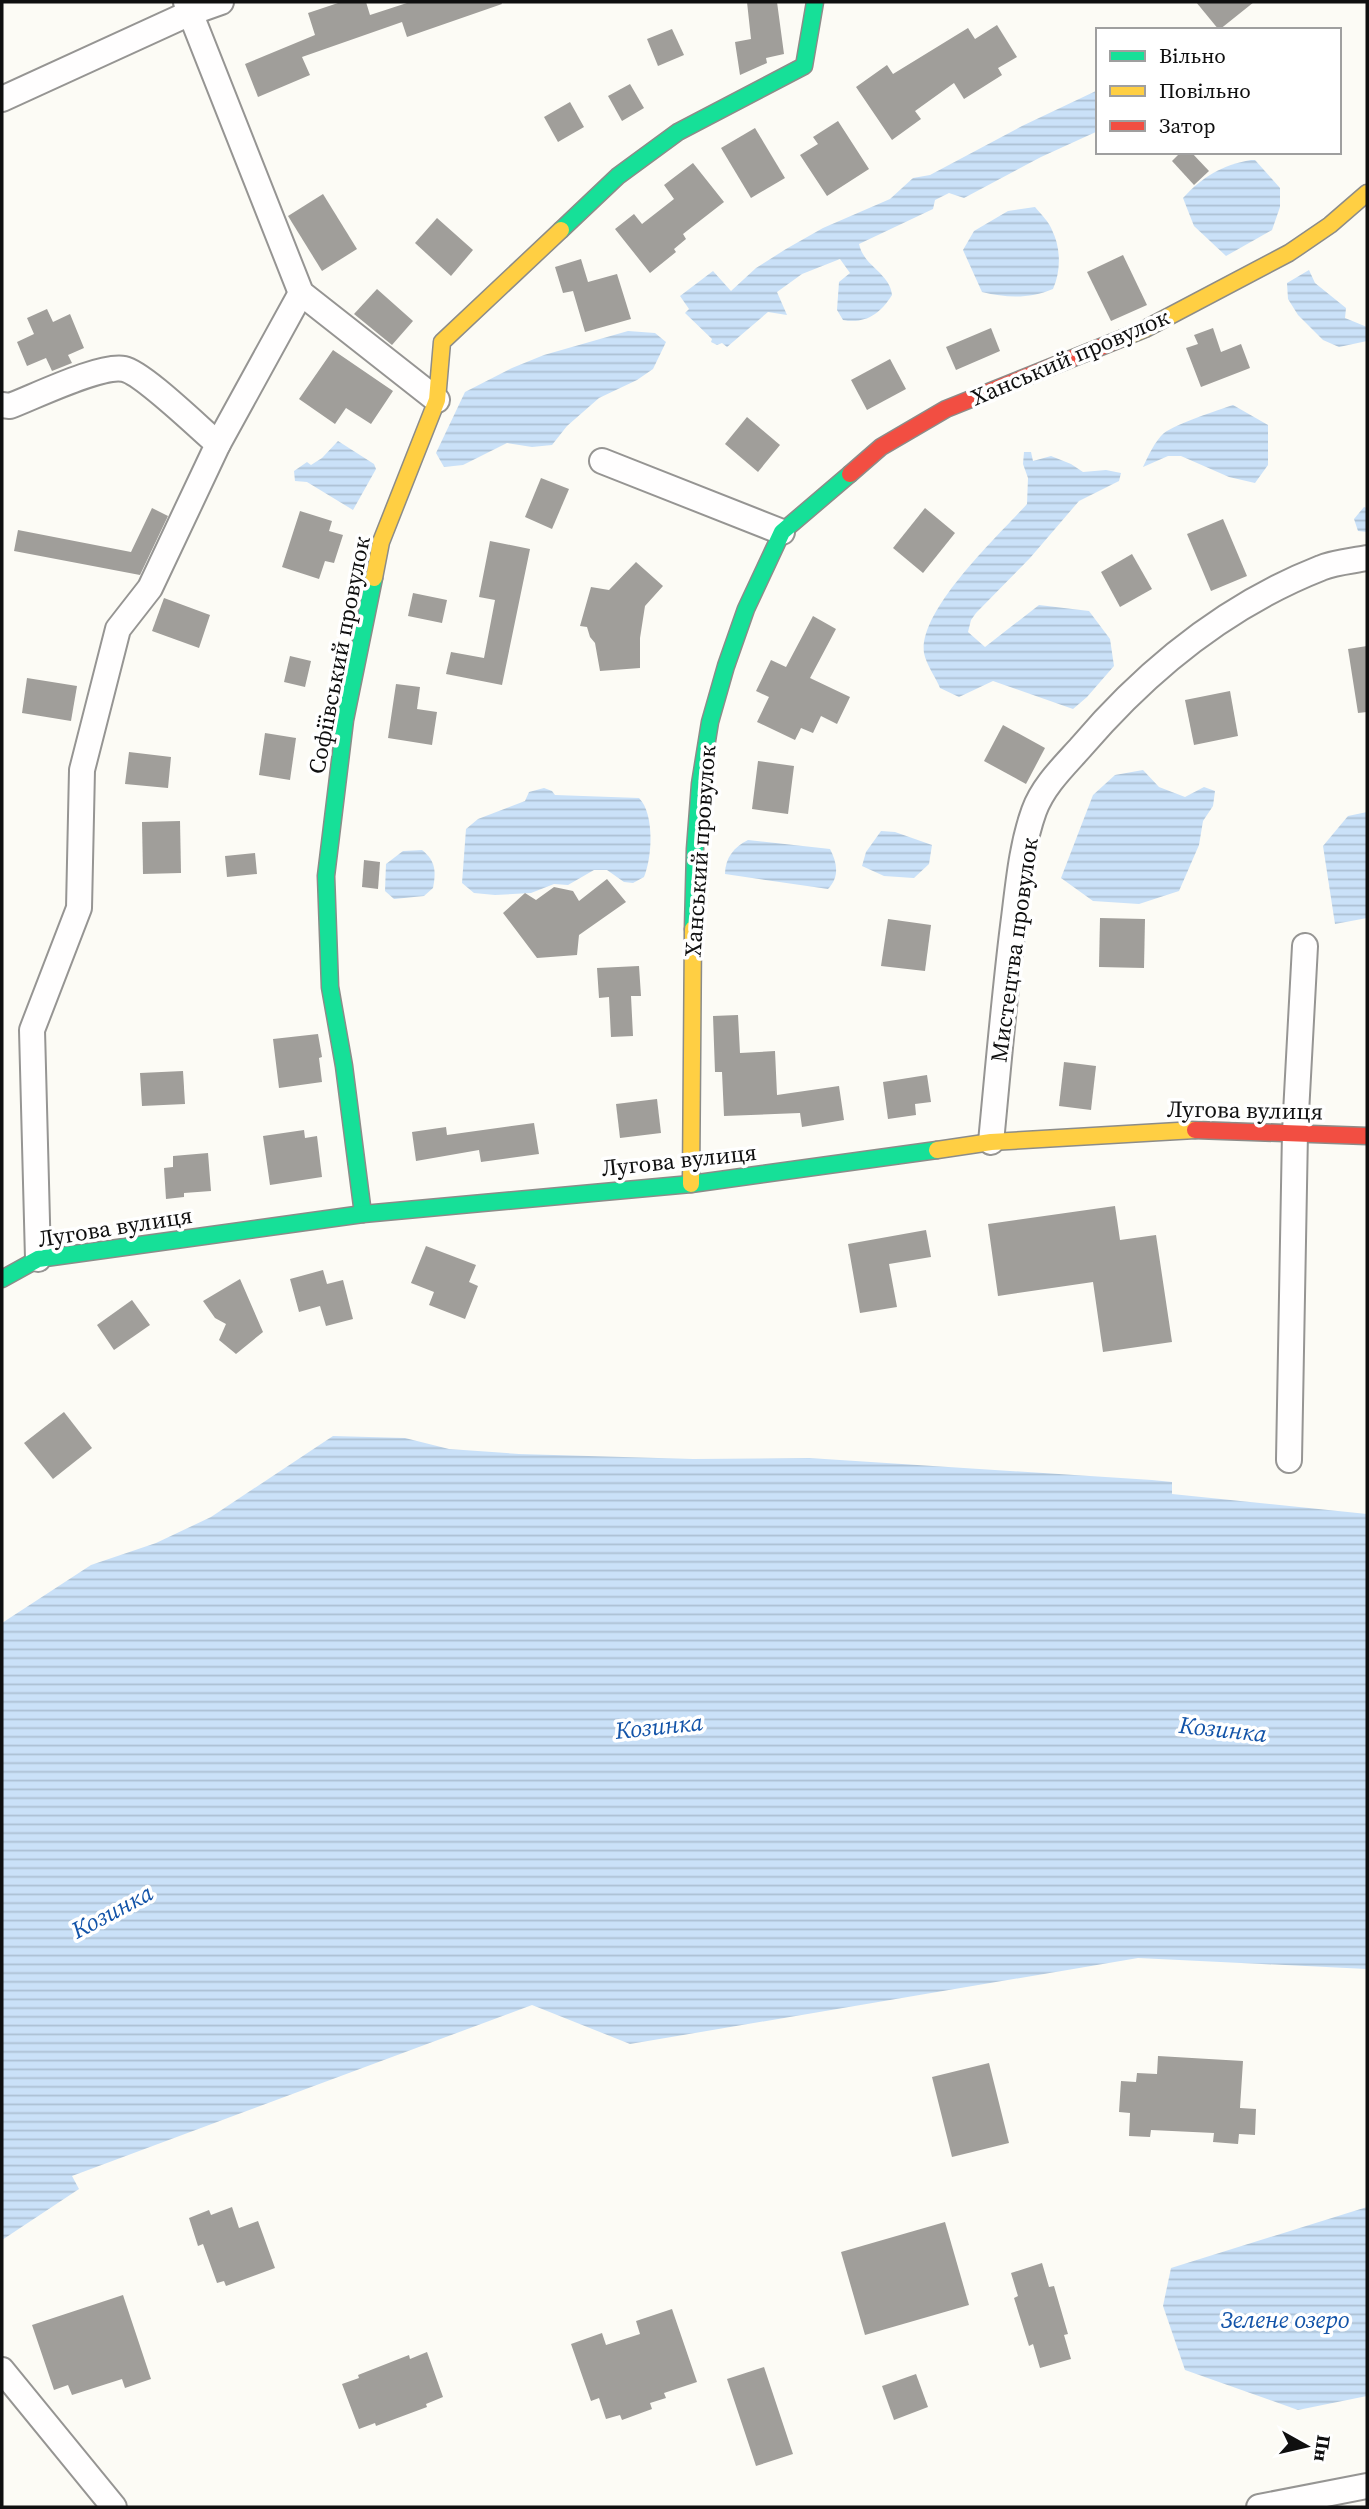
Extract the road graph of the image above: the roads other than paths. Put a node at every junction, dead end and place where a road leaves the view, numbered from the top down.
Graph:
1 (221, 2) edge
2 (815, 2) edge
3 (188, 7) edge
4 (2, 99) edge
5 (1367, 193) edge
6 (301, 293) junction
7 (437, 400) junction
8 (2, 405) edge
9 (218, 444) junction
10 (602, 461) dead end
11 (782, 532) junction
12 (1367, 558) edge
13 (1305, 946) dead end
14 (1295, 1132) junction
15 (1367, 1136) edge
16 (991, 1142) junction
17 (691, 1184) junction
18 (363, 1214) junction
19 (38, 1259) junction
20 (2, 1279) edge
21 (1289, 1460) dead end
22 (2, 2370) edge
23 (1367, 2486) edge
24 (114, 2507) edge
25 (1259, 2507) edge

1 - 3 street
2 - 7 street, Софіївський провулок
3 - 4 street
3 - 6 street
5 - 11 street, Ханський провулок
6 - 7 street
6 - 9 street
7 - 18 street, Софіївський провулок
8 - 9 street
9 - 19 street
10 - 11 street
11 - 17 street, Ханський провулок
12 - 16 street, Мистецтва провулок
13 - 14 street
14 - 15 street, Лугова вулиця
14 - 16 street, Лугова вулиця
14 - 21 street
16 - 17 street, Лугова вулиця
17 - 18 street, Лугова вулиця
18 - 19 street, Лугова вулиця
19 - 20 street, Лугова вулиця
22 - 24 street
23 - 25 street

